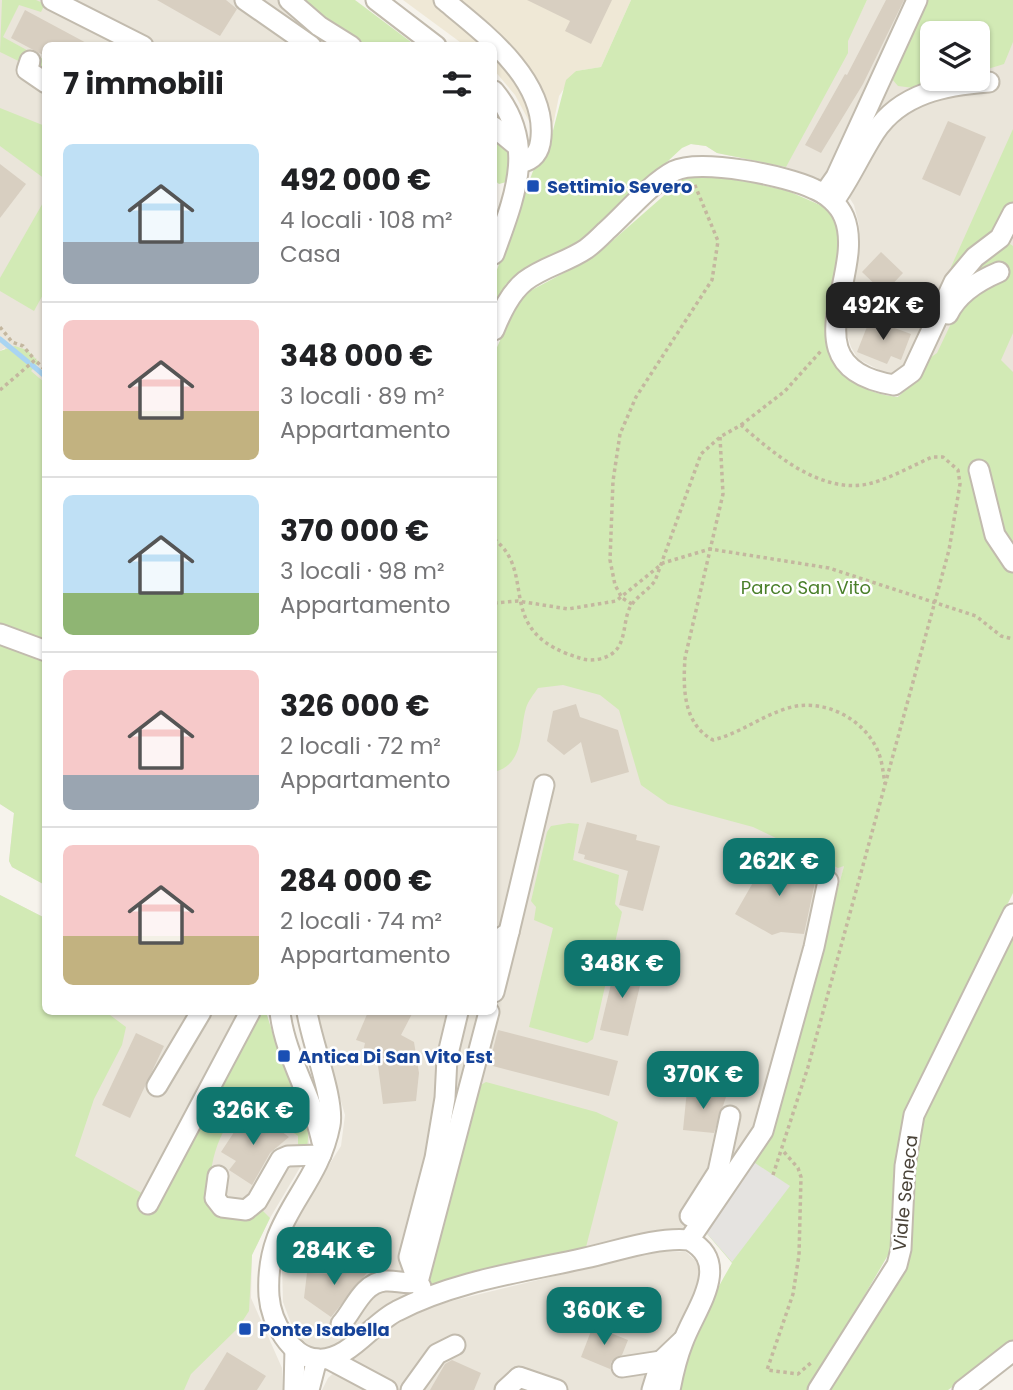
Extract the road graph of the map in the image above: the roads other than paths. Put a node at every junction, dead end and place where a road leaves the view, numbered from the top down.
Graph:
1 (52, 0) edge
2 (245, 0) edge
3 (289, 0) edge
4 (376, 0) edge
5 (444, 0) edge
6 (917, 0) edge
7 (135, 42) edge
8 (305, 42) edge
9 (339, 42) edge
10 (431, 42) edge
11 (493, 42) edge
12 (497, 46) edge
13 (30, 61) dead end
14 (42, 80) edge
15 (930, 91) edge
16 (497, 96) edge
17 (497, 130) edge
18 (519, 155) junction
19 (829, 198) junction
20 (1013, 213) edge
21 (497, 245) edge
22 (999, 272) dead end
23 (497, 324) edge
24 (923, 350) junction
25 (979, 470) dead end
26 (1013, 562) edge
27 (0, 634) edge
28 (42, 650) edge
29 (544, 785) dead end
30 (828, 881) dead end
31 (1013, 914) edge
32 (501, 937) edge
33 (497, 968) edge
34 (199, 1015) edge
35 (248, 1015) edge
36 (281, 1015) edge
37 (307, 1015) edge
38 (457, 1015) edge
39 (488, 1015) edge
40 (158, 1086) dead end
41 (730, 1116) dead end
42 (322, 1151) junction
43 (218, 1176) dead end
44 (148, 1204) dead end
45 (684, 1240) junction
46 (422, 1289) junction
47 (341, 1324) dead end
48 (683, 1340) junction
49 (455, 1345) dead end
50 (295, 1349) junction
51 (1013, 1351) edge
52 (323, 1359) junction
53 (661, 1360) junction
54 (622, 1367) dead end
55 (294, 1390) edge
56 (309, 1390) edge
57 (387, 1390) edge
58 (411, 1390) edge
59 (505, 1390) edge
60 (557, 1390) edge
61 (652, 1390) edge
62 (670, 1390) edge
63 (818, 1390) edge
64 (963, 1390) edge

1 - 7 street
2 - 8 street
3 - 9 street
4 - 10 street
5 - 11 street
6 - 19 street
12 - 18 street
13 - 14 street
15 - 19 street
16 - 18 street
17 - 18 street
18 - 21 street
19 - 23 street
19 - 24 street
20 - 24 street
22 - 24 street
25 - 26 street
27 - 28 street
29 - 32 street
30 - 45 street
31 - 63 street, Viale Seneca
32 - 33 street
34 - 40 street
35 - 44 street
36 - 42 street
37 - 42 street
38 - 46 street
39 - 46 street
41 - 45 street
42 - 43 street
42 - 50 street
45 - 46 street
45 - 48 street
46 - 47 street
46 - 52 street
48 - 53 street
48 - 62 street
49 - 58 street
50 - 52 street
50 - 55 street
51 - 64 street
52 - 56 street
52 - 57 street
53 - 54 street
53 - 61 street
59 - 60 street

